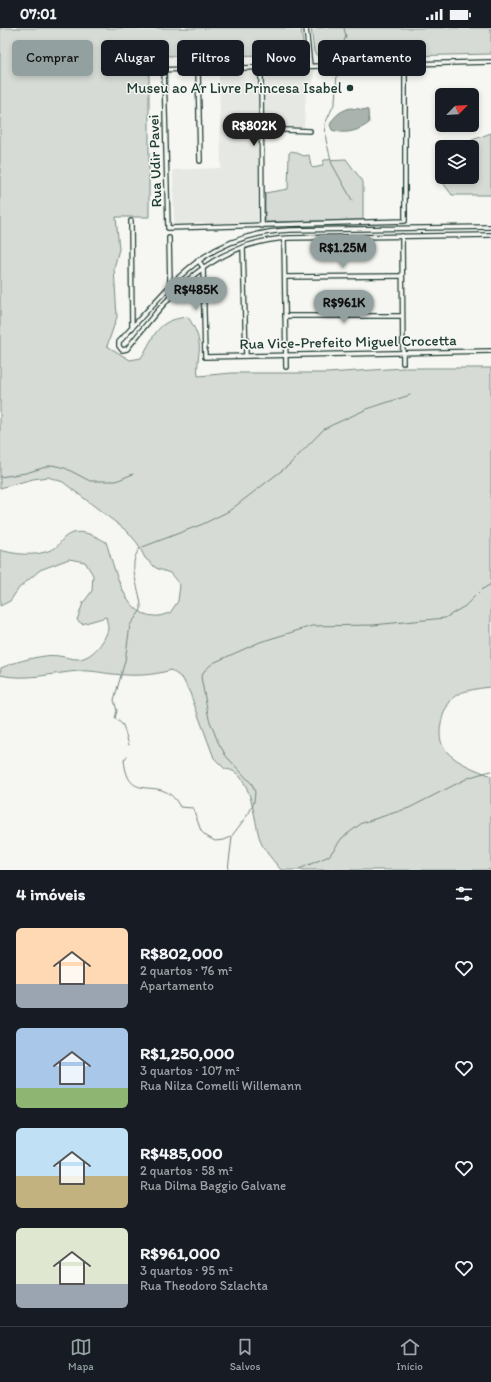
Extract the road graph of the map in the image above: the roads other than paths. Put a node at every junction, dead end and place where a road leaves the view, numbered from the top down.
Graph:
1 (306, 28) edge
2 (307, 40) edge
3 (491, 62) edge
4 (426, 64) edge
5 (310, 66) edge
6 (318, 66) edge
7 (164, 76) edge
8 (198, 76) edge
9 (261, 76) edge
10 (405, 76) edge
11 (261, 129) junction
12 (310, 131) dead end
13 (200, 161) dead end
14 (131, 221) dead end
15 (262, 226) junction
16 (491, 227) edge
17 (491, 235) edge
18 (402, 236) junction
19 (169, 238) dead end
20 (284, 238) junction
21 (243, 247) junction
22 (198, 260) junction
23 (203, 267) junction
24 (402, 276) junction
25 (285, 277) junction
26 (170, 284) junction
27 (285, 316) junction
28 (402, 316) junction
29 (132, 328) junction
30 (491, 351) edge
31 (403, 353) junction
32 (246, 356) junction
33 (286, 356) junction
34 (403, 363) dead end
35 (286, 368) dead end

1 - 2 street
3 - 4 street
5 - 6 street
7 - 15 street, Rua Udir Pavei
8 - 13 street
9 - 11 street
10 - 15 street
11 - 12 street
11 - 15 street
14 - 29 street
16 - 22 street
17 - 18 street
18 - 20 street
18 - 24 street
19 - 26 street
20 - 21 street
20 - 25 street
21 - 23 street
21 - 32 street
22 - 23 street
22 - 26 street
23 - 29 street
23 - 32 street, Rua Vice-Prefeito Miguel Crocetta
24 - 25 street
24 - 28 street
25 - 27 street
26 - 29 street
27 - 28 street
27 - 33 street
28 - 31 street
30 - 31 street, Rua Vice-Prefeito Miguel Crocetta
31 - 33 street, Rua Vice-Prefeito Miguel Crocetta
31 - 34 street
32 - 33 street, Rua Vice-Prefeito Miguel Crocetta
33 - 35 street

